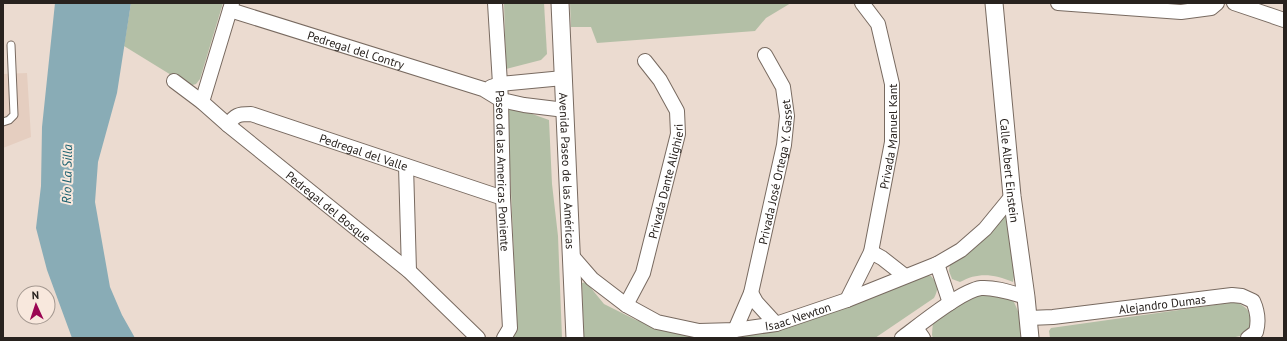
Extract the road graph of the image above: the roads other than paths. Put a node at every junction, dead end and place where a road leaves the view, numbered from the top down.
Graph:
1 (495, 3) edge
2 (560, 3) edge
3 (862, 3) edge
4 (994, 3) edge
5 (1058, 3) edge
6 (1218, 3) edge
7 (1234, 3) edge
8 (231, 7) edge
9 (1284, 20) edge
10 (11, 45) dead end
11 (765, 54) dead end
12 (645, 62) dead end
13 (563, 78) junction
14 (174, 81) dead end
15 (500, 84) junction
16 (483, 89) junction
17 (501, 100) junction
18 (202, 102) junction
19 (565, 110) junction
20 (3, 122) edge
21 (228, 125) junction
22 (406, 166) junction
23 (1012, 196) junction
24 (503, 198) junction
25 (871, 252) junction
26 (572, 256) junction
27 (937, 264) junction
28 (409, 271) junction
29 (905, 276) junction
30 (751, 293) junction
31 (1026, 297) junction
32 (847, 300) junction
33 (950, 303) junction
34 (626, 305) junction
35 (1029, 318) junction
36 (776, 324) junction
37 (735, 330) junction
38 (919, 333) edge
39 (478, 338) edge
40 (504, 338) edge
41 (575, 338) edge
42 (902, 338) edge
43 (1030, 338) edge
44 (1248, 338) edge

1 - 15 street, Paseo de las Americas Poniente
2 - 13 street, Avenida Paseo de las Américas
3 - 25 street, Privada Manuel Kant
4 - 23 street, Calle Albert Einstein
5 - 6 street
7 - 9 street
8 - 16 street, Pedregal del Contry
8 - 18 street
10 - 20 lane
11 - 30 street, Privada José Ortega Y. Gasset
12 - 34 street, Privada Dante Alighieri
13 - 15 street
13 - 19 street, Avenida Paseo de las Américas
14 - 18 street, Pedregal del Bosque
15 - 16 street
15 - 17 street, Paseo de las Americas Poniente
16 - 17 street, Pedregal del Contry
17 - 19 street, Pedregal del Contry
17 - 24 street, Paseo de las Americas Poniente
18 - 21 street, Pedregal del Bosque
19 - 26 street, Avenida Paseo de las Américas
21 - 22 street, Pedregal del Valle
21 - 28 street, Pedregal del Bosque
22 - 24 street, Pedregal del Valle
22 - 28 street
23 - 27 street, Isaac Newton
23 - 31 street, Calle Albert Einstein
24 - 40 street, Paseo de las Americas Poniente
25 - 29 street
25 - 32 street, Privada Manuel Kant
26 - 34 street, Isaac Newton
26 - 41 street, Avenida Paseo de las Américas
27 - 29 street, Isaac Newton
27 - 33 street
28 - 39 street, Pedregal del Bosque
29 - 32 street, Isaac Newton
30 - 36 street
30 - 37 street, Privada José Ortega Y. Gasset
31 - 33 street
31 - 35 street, Calle Albert Einstein
32 - 36 street, Isaac Newton
33 - 38 street
34 - 37 street, Isaac Newton
35 - 43 street, Calle Albert Einstein
35 - 44 street, Alejandro Dumas
36 - 37 street, Isaac Newton
38 - 42 street

